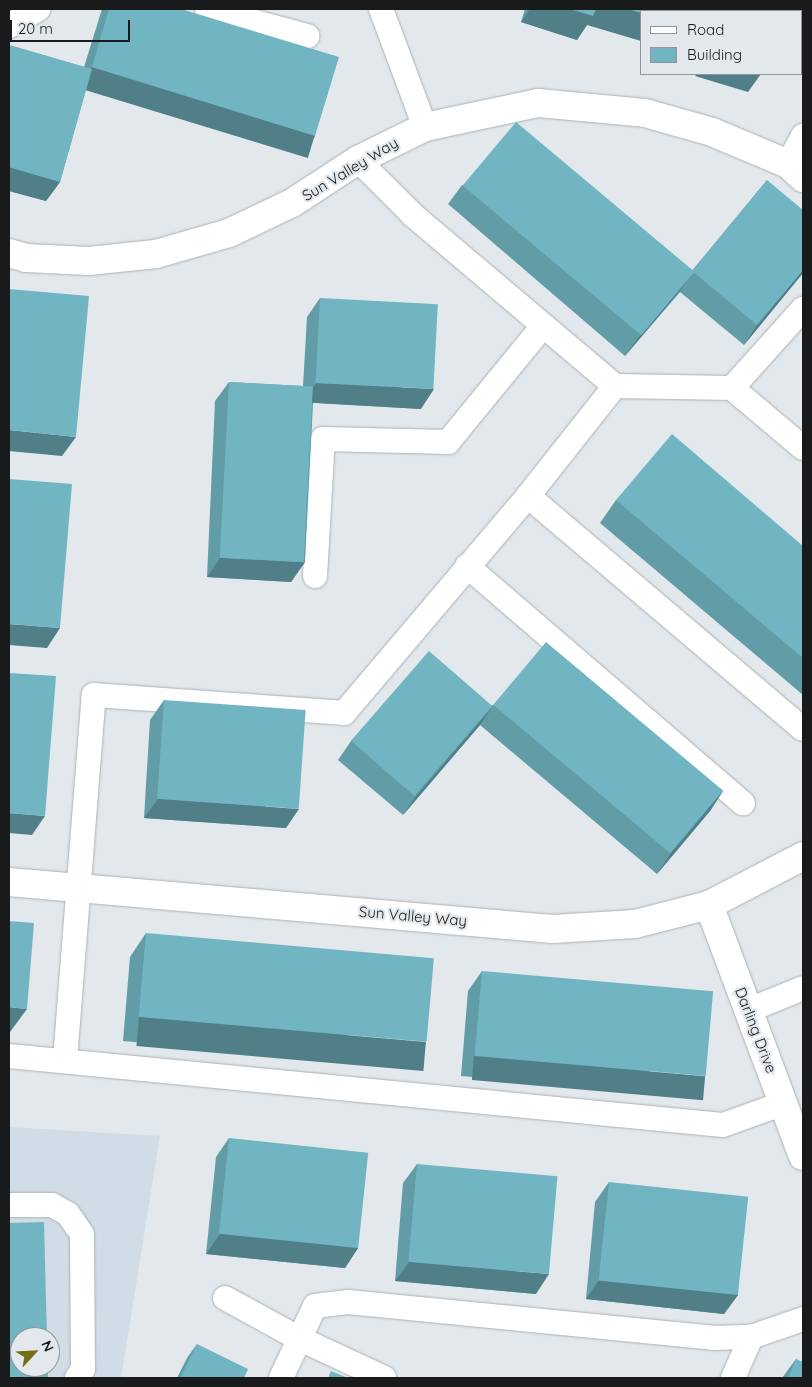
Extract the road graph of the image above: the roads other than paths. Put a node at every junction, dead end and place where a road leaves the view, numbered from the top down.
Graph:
1 (39, 9) edge
2 (207, 9) edge
3 (381, 9) edge
4 (9, 26) edge
5 (306, 36) dead end
6 (425, 127) junction
7 (803, 136) edge
8 (358, 160) junction
9 (796, 171) edge
10 (9, 253) edge
11 (803, 309) edge
12 (543, 326) junction
13 (615, 386) junction
14 (732, 388) junction
15 (803, 448) edge
16 (528, 496) junction
17 (467, 566) junction
18 (315, 576) dead end
19 (803, 729) edge
20 (743, 803) dead end
21 (803, 856) edge
22 (9, 882) edge
23 (79, 888) junction
24 (709, 905) junction
25 (803, 988) edge
26 (749, 1010) junction
27 (9, 1056) edge
28 (65, 1060) junction
29 (784, 1104) junction
30 (803, 1156) edge
31 (9, 1205) edge
32 (225, 1298) dead end
33 (803, 1319) edge
34 (751, 1337) junction
35 (298, 1338) junction
36 (77, 1378) edge
37 (281, 1378) edge
38 (384, 1378) edge
39 (733, 1378) edge

1 - 4 lane
2 - 5 lane
3 - 6 lane
6 - 8 street, Sun Valley Way
6 - 9 street, Sun Valley Way
7 - 9 lane
8 - 10 street, Sun Valley Way
8 - 12 lane
11 - 14 lane
12 - 13 lane
12 - 18 lane
13 - 14 lane
13 - 16 lane
14 - 15 lane
16 - 17 lane
16 - 19 lane
17 - 20 lane
17 - 23 lane
21 - 24 street, Sun Valley Way
22 - 23 street, Sun Valley Way
23 - 24 street, Sun Valley Way
23 - 28 lane
24 - 26 street, Darling Drive
25 - 26 lane
26 - 29 street, Darling Drive
27 - 28 lane
28 - 29 lane
29 - 30 street, Darling Drive
31 - 36 lane
32 - 35 lane
33 - 34 lane
34 - 35 lane
34 - 39 lane
35 - 37 lane
35 - 38 lane

